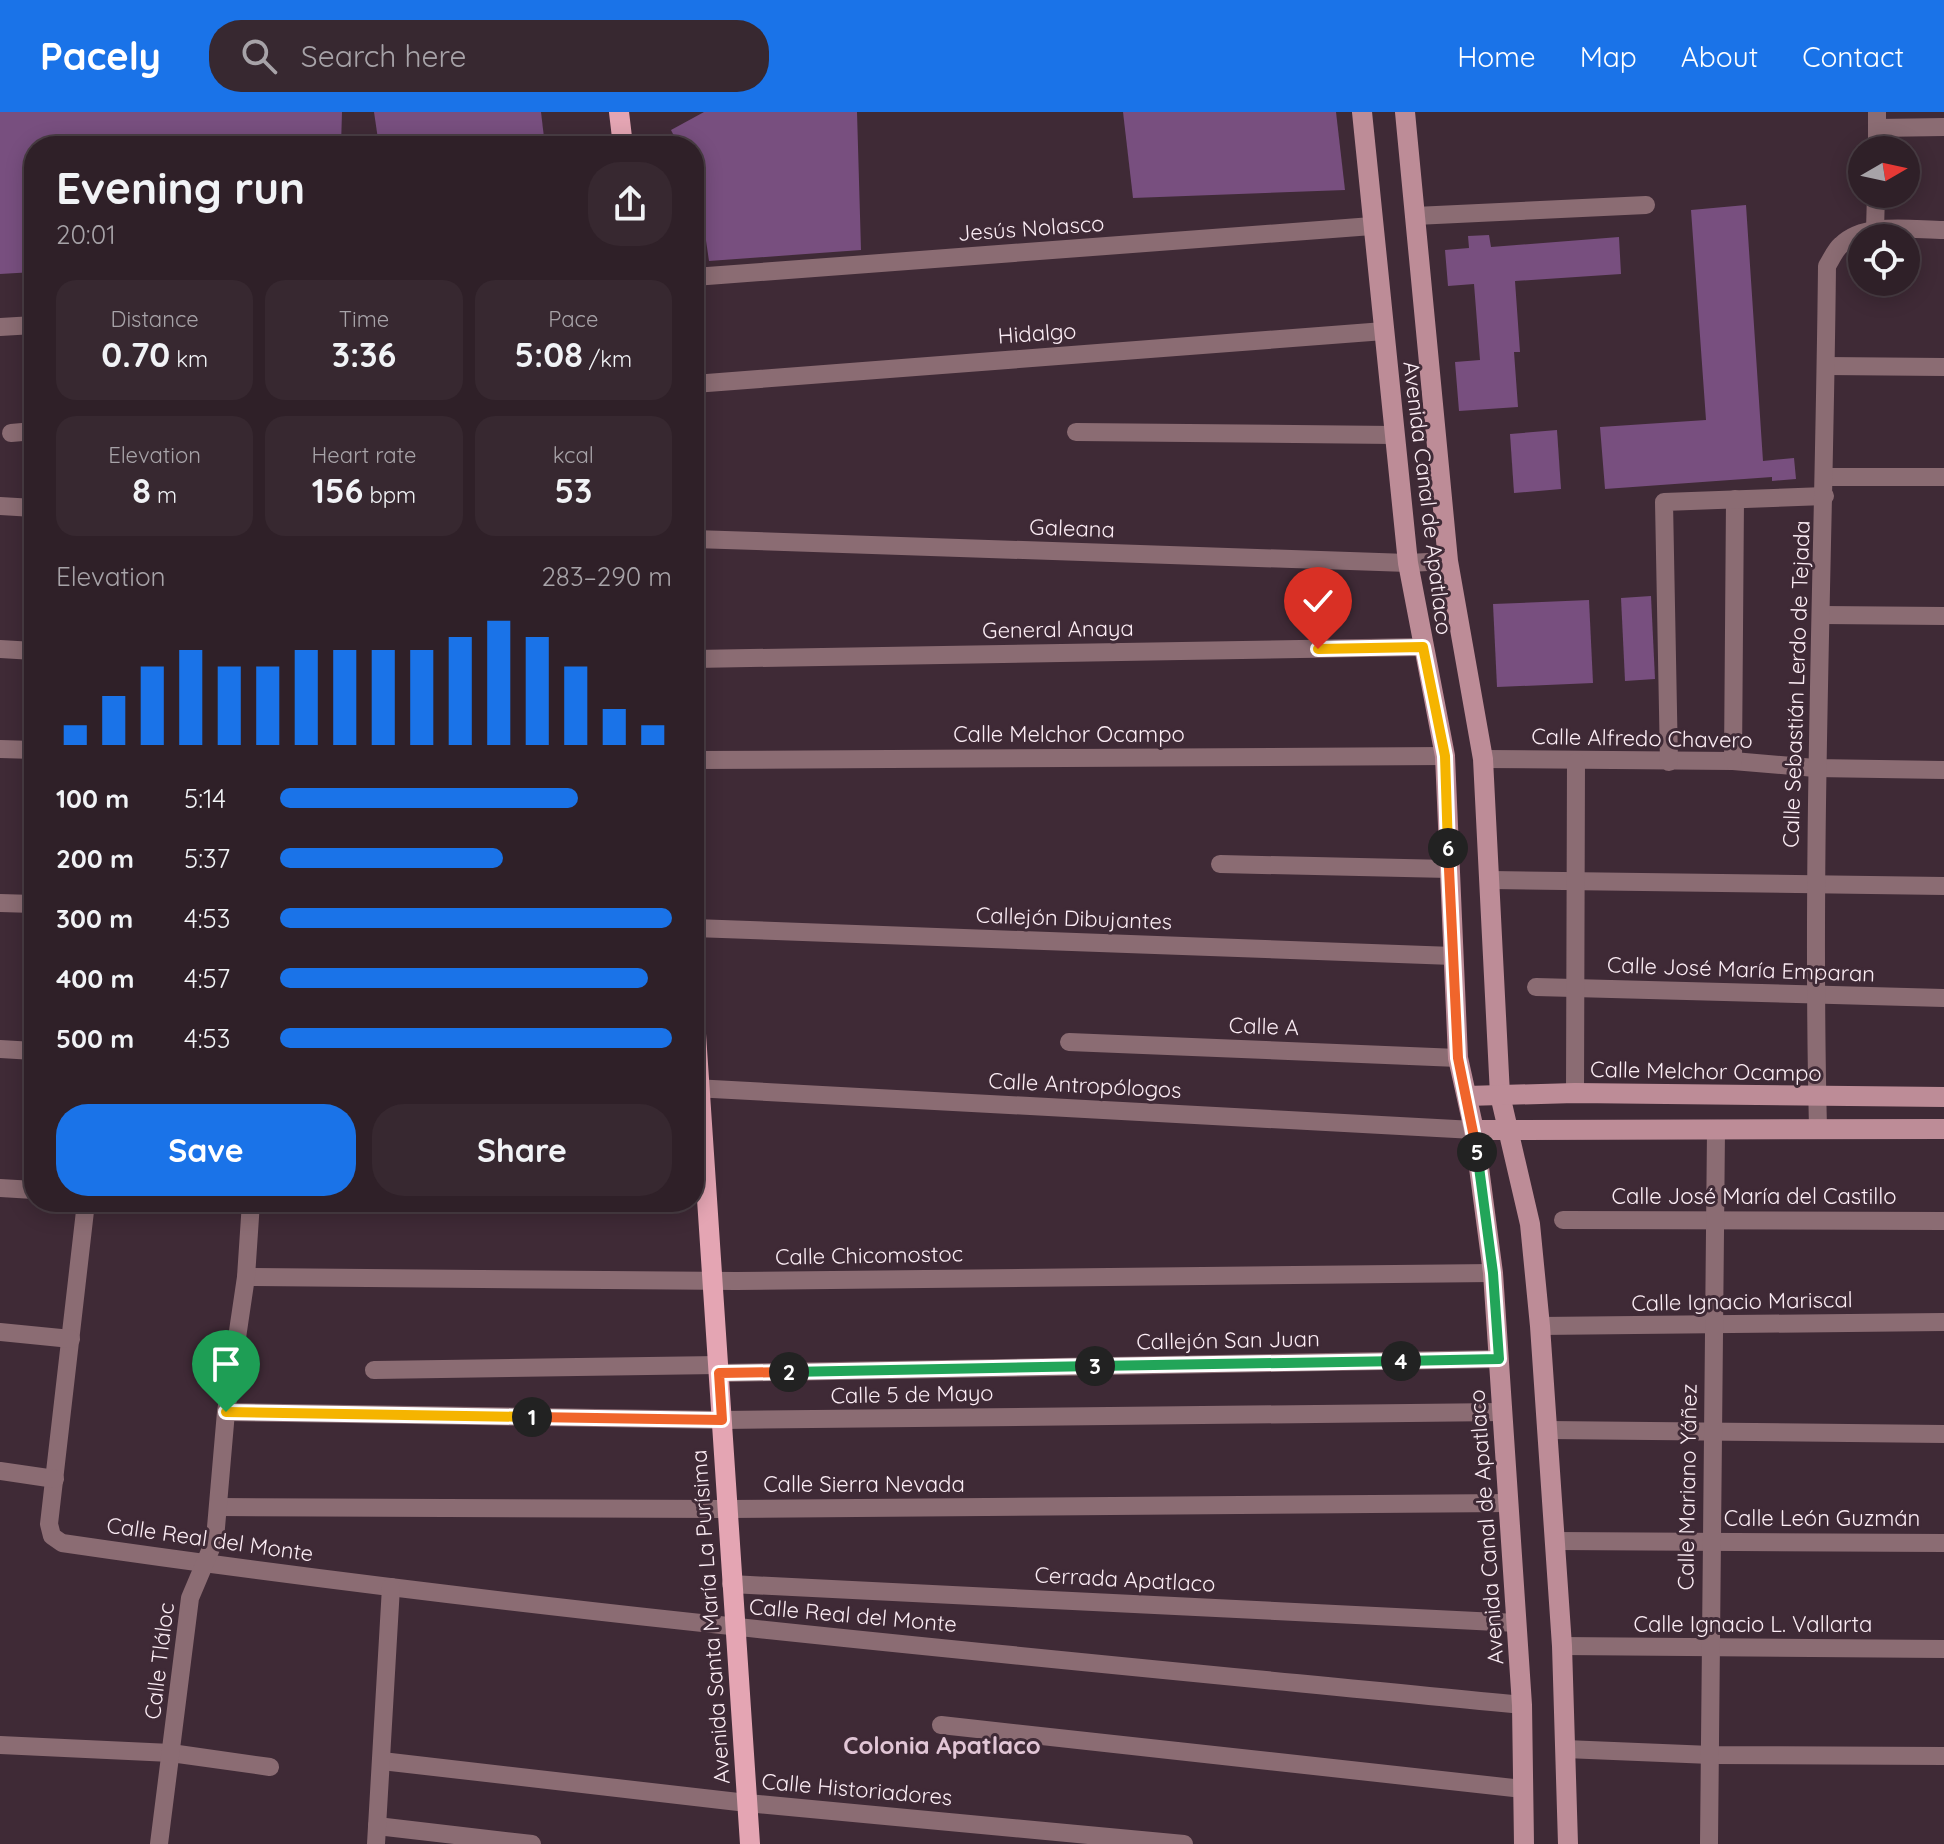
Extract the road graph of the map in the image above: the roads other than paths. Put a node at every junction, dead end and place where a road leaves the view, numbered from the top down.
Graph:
1 (619, 112) edge
2 (1362, 112) edge
3 (1405, 112) edge
4 (1877, 120) edge
5 (1944, 127) edge
6 (622, 136) edge
7 (1646, 205) dead end
8 (1415, 216) junction
9 (1372, 226) junction
10 (1920, 230) edge
11 (1944, 230) edge
12 (1848, 242) edge
13 (704, 276) edge
14 (24, 326) edge
15 (0, 327) edge
16 (1384, 331) junction
17 (1826, 366) junction
18 (1944, 367) edge
19 (704, 383) edge
20 (24, 432) edge
21 (1076, 432) dead end
22 (11, 433) dead end
23 (1394, 435) junction
24 (1825, 477) junction
25 (1944, 477) edge
26 (1825, 496) junction
27 (1735, 499) junction
28 (0, 506) edge
29 (24, 507) edge
30 (704, 539) edge
31 (1448, 561) junction
32 (1408, 563) junction
33 (1823, 615) junction
34 (1944, 616) edge
35 (1423, 647) junction
36 (0, 649) edge
37 (24, 650) edge
38 (704, 659) edge
39 (0, 749) edge
40 (24, 750) edge
41 (1445, 756) junction
42 (1483, 759) junction
43 (704, 760) edge
44 (1733, 761) junction
45 (1576, 762) junction
46 (1669, 762) junction
47 (1815, 768) junction
48 (1944, 770) edge
49 (1220, 864) dead end
50 (1449, 869) junction
51 (1491, 880) junction
52 (1578, 881) junction
53 (1815, 883) junction
54 (1944, 886) edge
55 (0, 903) edge
56 (24, 904) edge
57 (704, 928) edge
58 (1453, 956) junction
59 (1536, 987) dead end
60 (1573, 988) junction
61 (1815, 997) junction
62 (1944, 998) edge
63 (1069, 1042) dead end
64 (0, 1049) edge
65 (24, 1050) edge
66 (1458, 1058) junction
67 (704, 1089) edge
68 (1575, 1093) junction
69 (1500, 1095) junction
70 (1467, 1096) junction
71 (1818, 1097) junction
72 (1944, 1097) edge
73 (1510, 1128) junction
74 (1818, 1128) junction
75 (1944, 1129) edge
76 (1474, 1130) junction
77 (1716, 1130) junction
78 (704, 1171) edge
79 (0, 1188) edge
80 (24, 1189) edge
81 (85, 1212) edge
82 (250, 1212) edge
83 (1563, 1220) dead end
84 (1718, 1220) junction
85 (1944, 1221) edge
86 (1493, 1273) junction
87 (246, 1277) junction
88 (712, 1281) junction
89 (1944, 1322) edge
90 (1540, 1326) junction
91 (1713, 1326) junction
92 (0, 1332) edge
93 (71, 1339) junction
94 (1499, 1359) junction
95 (718, 1369) junction
96 (374, 1370) dead end
97 (226, 1412) junction
98 (1502, 1412) junction
99 (722, 1420) junction
100 (1548, 1430) junction
101 (1712, 1433) junction
102 (1944, 1434) edge
103 (0, 1471) edge
104 (55, 1479) junction
105 (1509, 1503) junction
106 (219, 1507) junction
107 (726, 1509) junction
108 (1556, 1541) junction
109 (1710, 1541) junction
110 (1944, 1543) edge
111 (204, 1564) junction
112 (731, 1584) junction
113 (391, 1587) junction
114 (1517, 1623) junction
115 (733, 1628) junction
116 (1562, 1646) junction
117 (1710, 1649) junction
118 (1944, 1649) edge
119 (1522, 1705) junction
120 (941, 1725) dead end
121 (0, 1745) edge
122 (1565, 1749) junction
123 (171, 1753) junction
124 (1711, 1755) junction
125 (1944, 1756) edge
126 (382, 1761) junction
127 (270, 1767) dead end
128 (1523, 1789) junction
129 (747, 1803) junction
130 (377, 1835) edge
131 (159, 1844) edge
132 (532, 1844) edge
133 (750, 1844) edge
134 (1184, 1844) edge
135 (1524, 1844) edge
136 (1568, 1844) edge
137 (1709, 1844) edge

1 - 6 main road
2 - 9 street, Avenida Canal de Apatlaco
3 - 8 street, Avenida Canal de Apatlaco
4 - 5 street
7 - 8 street
8 - 31 street, Avenida Canal de Apatlaco
9 - 13 street, Jesús Nolasco
9 - 16 street, Avenida Canal de Apatlaco
10 - 11 street
12 - 17 street, Calle Sebastián Lerdo de Tejada
14 - 15 street
16 - 19 street, Hidalgo
16 - 23 street, Avenida Canal de Apatlaco
17 - 18 street
17 - 24 street, Calle Sebastián Lerdo de Tejada
20 - 22 street
21 - 23 street
23 - 32 street, Avenida Canal de Apatlaco
24 - 25 street
24 - 26 street, Calle Sebastián Lerdo de Tejada
26 - 27 street
26 - 33 street, Calle Sebastián Lerdo de Tejada
27 - 44 street
27 - 46 street
28 - 29 street
30 - 32 street, Galeana
31 - 32 street, Galeana
31 - 42 street, Avenida Canal de Apatlaco
32 - 35 street, Avenida Canal de Apatlaco
33 - 34 street
33 - 47 street, Calle Sebastián Lerdo de Tejada
35 - 38 street, General Anaya
35 - 41 street, Avenida Canal de Apatlaco
36 - 37 street
39 - 40 street
41 - 43 street, Calle Melchor Ocampo
41 - 50 street, Avenida Canal de Apatlaco
42 - 45 street, Calle Alfredo Chavero
42 - 51 street, Avenida Canal de Apatlaco
44 - 46 street, Calle Alfredo Chavero
44 - 47 street, Calle Alfredo Chavero
45 - 46 street, Calle Alfredo Chavero
45 - 52 street
47 - 48 street, Calle Alfredo Chavero
47 - 53 street, Calle Sebastián Lerdo de Tejada
49 - 50 street
50 - 58 street, Avenida Canal de Apatlaco
51 - 52 street
51 - 69 street, Avenida Canal de Apatlaco
52 - 53 street
52 - 60 street
53 - 54 street
53 - 61 street, Calle Sebastián Lerdo de Tejada
55 - 56 street
57 - 58 street, Callejón Dibujantes
58 - 66 street, Avenida Canal de Apatlaco
59 - 60 street, Calle José María Emparan
60 - 61 street, Calle José María Emparan
60 - 68 street
61 - 62 street, Calle José María Emparan
61 - 71 street, Calle Sebastián Lerdo de Tejada
63 - 66 street, Calle A
64 - 65 street
66 - 70 street, Avenida Canal de Apatlaco
67 - 76 street, Calle Antropólogos
68 - 69 street, Calle Melchor Ocampo
68 - 71 street, Calle Melchor Ocampo
69 - 70 street, Calle Melchor Ocampo
69 - 73 street, Avenida Canal de Apatlaco
70 - 76 street, Avenida Canal de Apatlaco
71 - 72 street, Calle Melchor Ocampo
71 - 74 street, Calle Sebastián Lerdo de Tejada
73 - 76 street
73 - 77 street
73 - 90 street, Avenida Canal de Apatlaco
74 - 75 street
74 - 77 street
76 - 86 street, Avenida Canal de Apatlaco
77 - 84 street, Calle Mariano Yáñez
78 - 88 main road, Avenida Santa María La Purísima
79 - 80 street
81 - 93 street
82 - 87 street, Calle Tláloc
83 - 84 street, Calle José María del Castillo
84 - 85 street, Calle José María del Castillo
84 - 91 street, Calle Mariano Yáñez
86 - 88 street, Calle Chicomostoc
86 - 94 street, Avenida Canal de Apatlaco
87 - 88 street, Calle Chicomostoc
87 - 97 street, Calle Tláloc
88 - 95 main road, Avenida Santa María La Purísima
89 - 91 street, Calle Ignacio Mariscal
90 - 91 street, Calle Ignacio Mariscal
90 - 100 street, Avenida Canal de Apatlaco
91 - 101 street, Calle Mariano Yáñez
92 - 93 street
93 - 104 street
94 - 95 street, Callejón San Juan
94 - 98 street, Avenida Canal de Apatlaco
95 - 96 street, Callejón San Juan
95 - 99 main road, Avenida Santa María La Purísima
97 - 99 street, Calle 5 de Mayo
97 - 106 street, Calle Tláloc
98 - 99 street, Calle 5 de Mayo
98 - 105 street, Avenida Canal de Apatlaco
99 - 107 main road, Avenida Santa María La Purísima
100 - 101 street
100 - 108 street, Avenida Canal de Apatlaco
101 - 102 street
101 - 109 street, Calle Mariano Yáñez
103 - 104 street
104 - 111 street, Calle Real del Monte
105 - 107 street, Calle Sierra Nevada
105 - 114 street, Avenida Canal de Apatlaco
106 - 107 street, Calle Sierra Nevada
106 - 111 street, Calle Tláloc
107 - 112 main road, Avenida Santa María La Purísima
108 - 109 street, Calle León Guzmán
108 - 116 street, Avenida Canal de Apatlaco
109 - 110 street, Calle León Guzmán
109 - 117 street, Calle Mariano Yáñez
111 - 113 street, Calle Real del Monte
111 - 123 street, Calle Tláloc
112 - 114 street, Cerrada Apatlaco
112 - 115 main road, Avenida Santa María La Purísima
113 - 115 street, Calle Real del Monte
113 - 126 street
114 - 119 street, Avenida Canal de Apatlaco
115 - 119 street, Calle Real del Monte
115 - 129 main road, Avenida Santa María La Purísima
116 - 117 street, Calle Ignacio L. Vallarta
116 - 122 street, Avenida Canal de Apatlaco
117 - 118 street, Calle Ignacio L. Vallarta
117 - 124 street, Calle Mariano Yáñez
119 - 128 street, Avenida Canal de Apatlaco
120 - 128 street
121 - 123 street
122 - 124 street
122 - 136 street, Avenida Canal de Apatlaco
123 - 127 street
123 - 131 street, Calle Tláloc
124 - 125 street
124 - 137 street, Calle Mariano Yáñez
126 - 129 street, Calle Historiadores
126 - 130 street
128 - 135 street, Avenida Canal de Apatlaco
129 - 133 main road, Avenida Santa María La Purísima
129 - 134 street, Calle Historiadores
130 - 132 street

